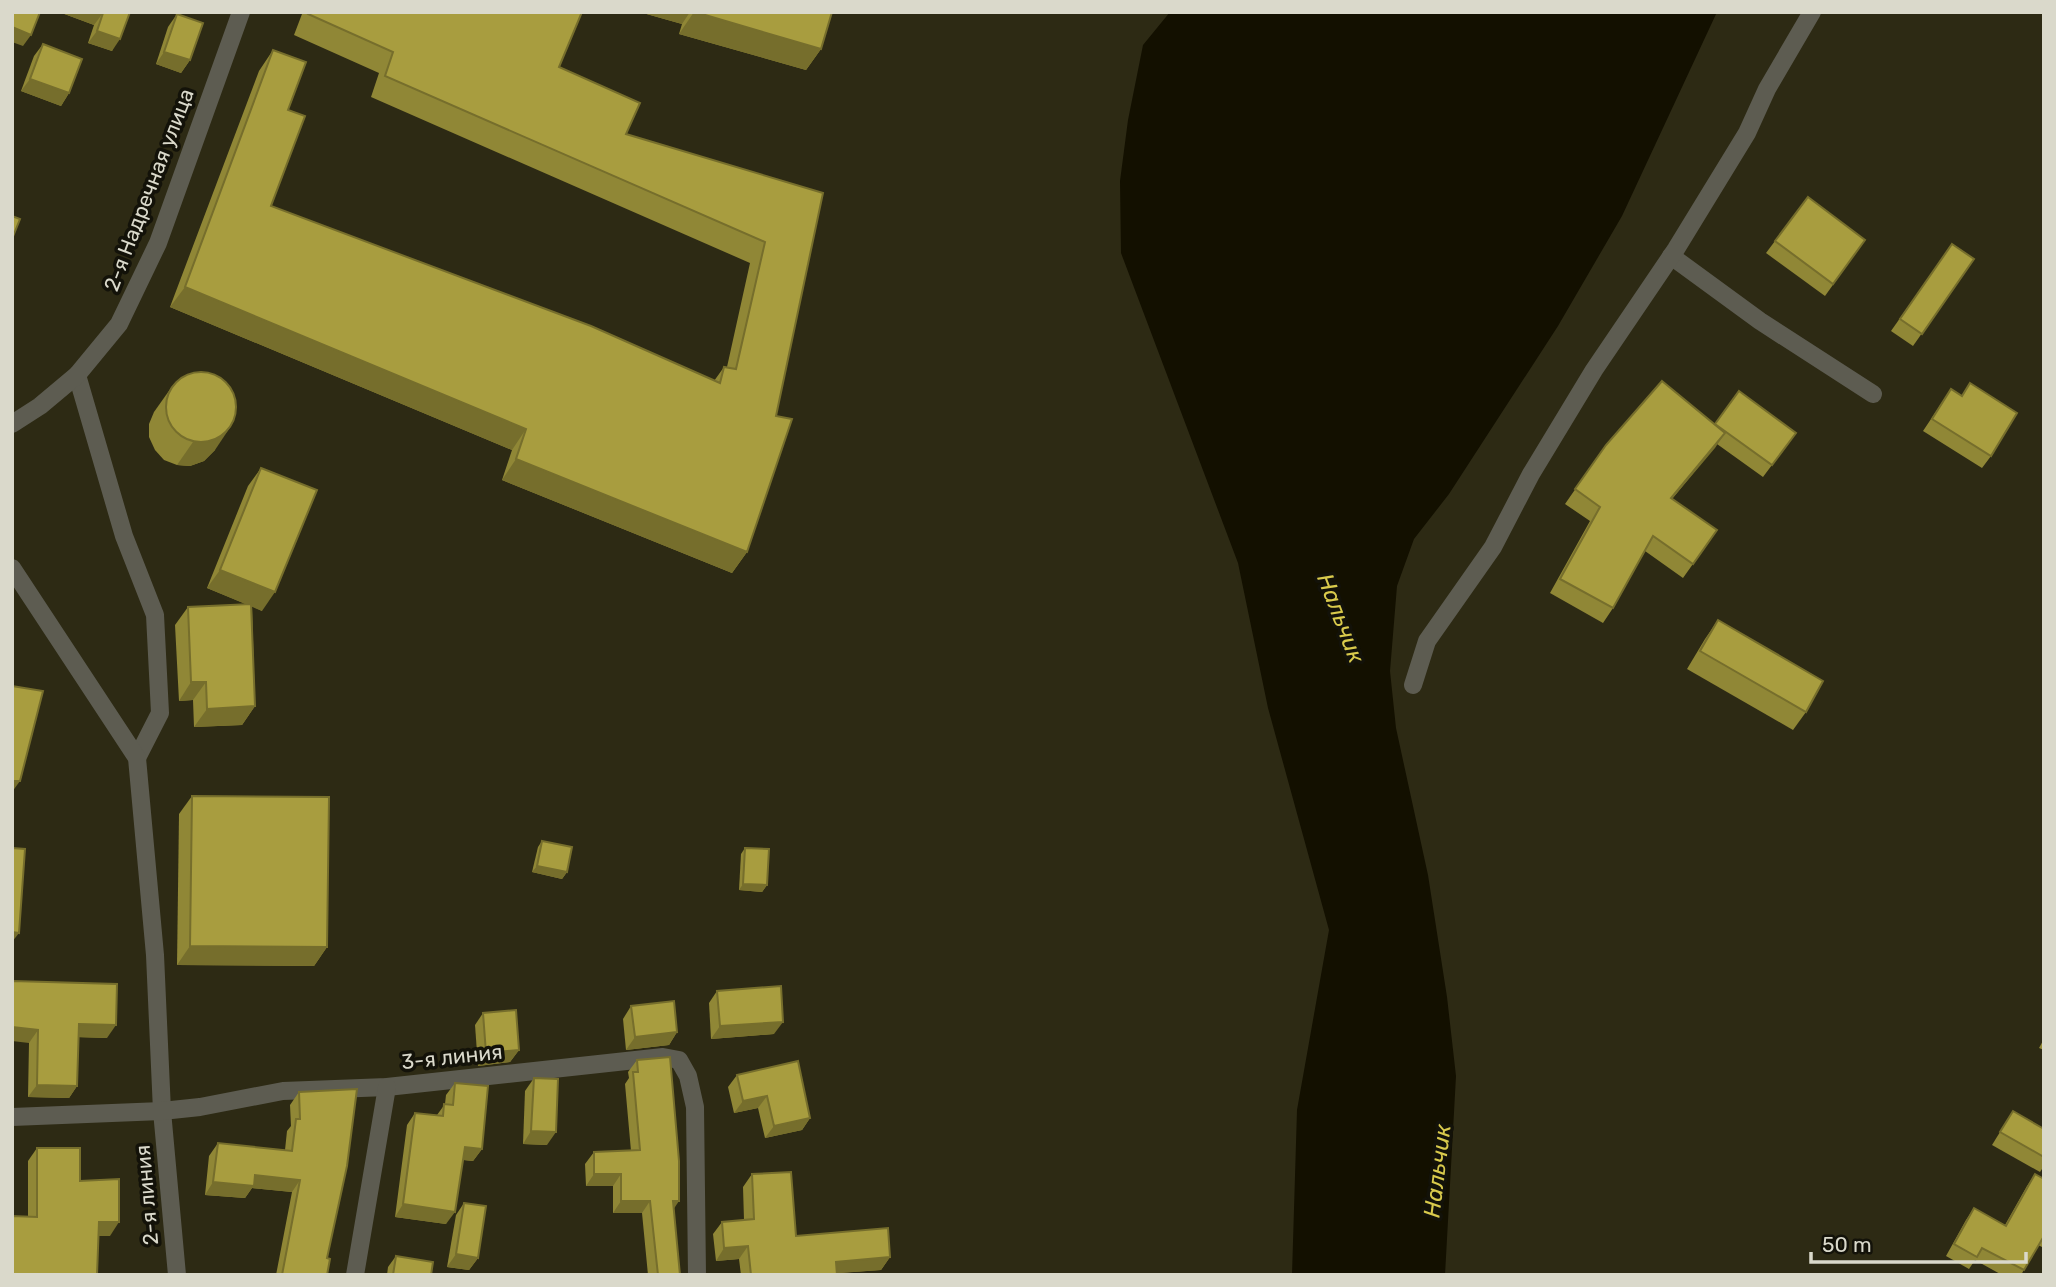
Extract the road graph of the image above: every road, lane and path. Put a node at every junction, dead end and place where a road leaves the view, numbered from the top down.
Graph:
1 (241, 12) edge
2 (1812, 12) edge
3 (1671, 256) junction
4 (77, 375) junction
5 (1873, 394) dead end
6 (12, 424) edge
7 (12, 568) edge
8 (1413, 685) dead end
9 (137, 758) junction
10 (387, 1087) junction
11 (162, 1111) junction
12 (12, 1117) edge
13 (177, 1275) edge
14 (355, 1275) edge
15 (697, 1275) edge

1 - 4 street, 2-я Надречная улица
2 - 3 street
3 - 5 street
3 - 8 street
4 - 6 street, 2-я Надречная улица
4 - 9 street
7 - 9 street
9 - 11 street, 2-я линия
10 - 11 street, 3-я линия
10 - 14 street
10 - 15 street, 3-я линия
11 - 12 street, 3-я линия
11 - 13 street, 2-я линия

